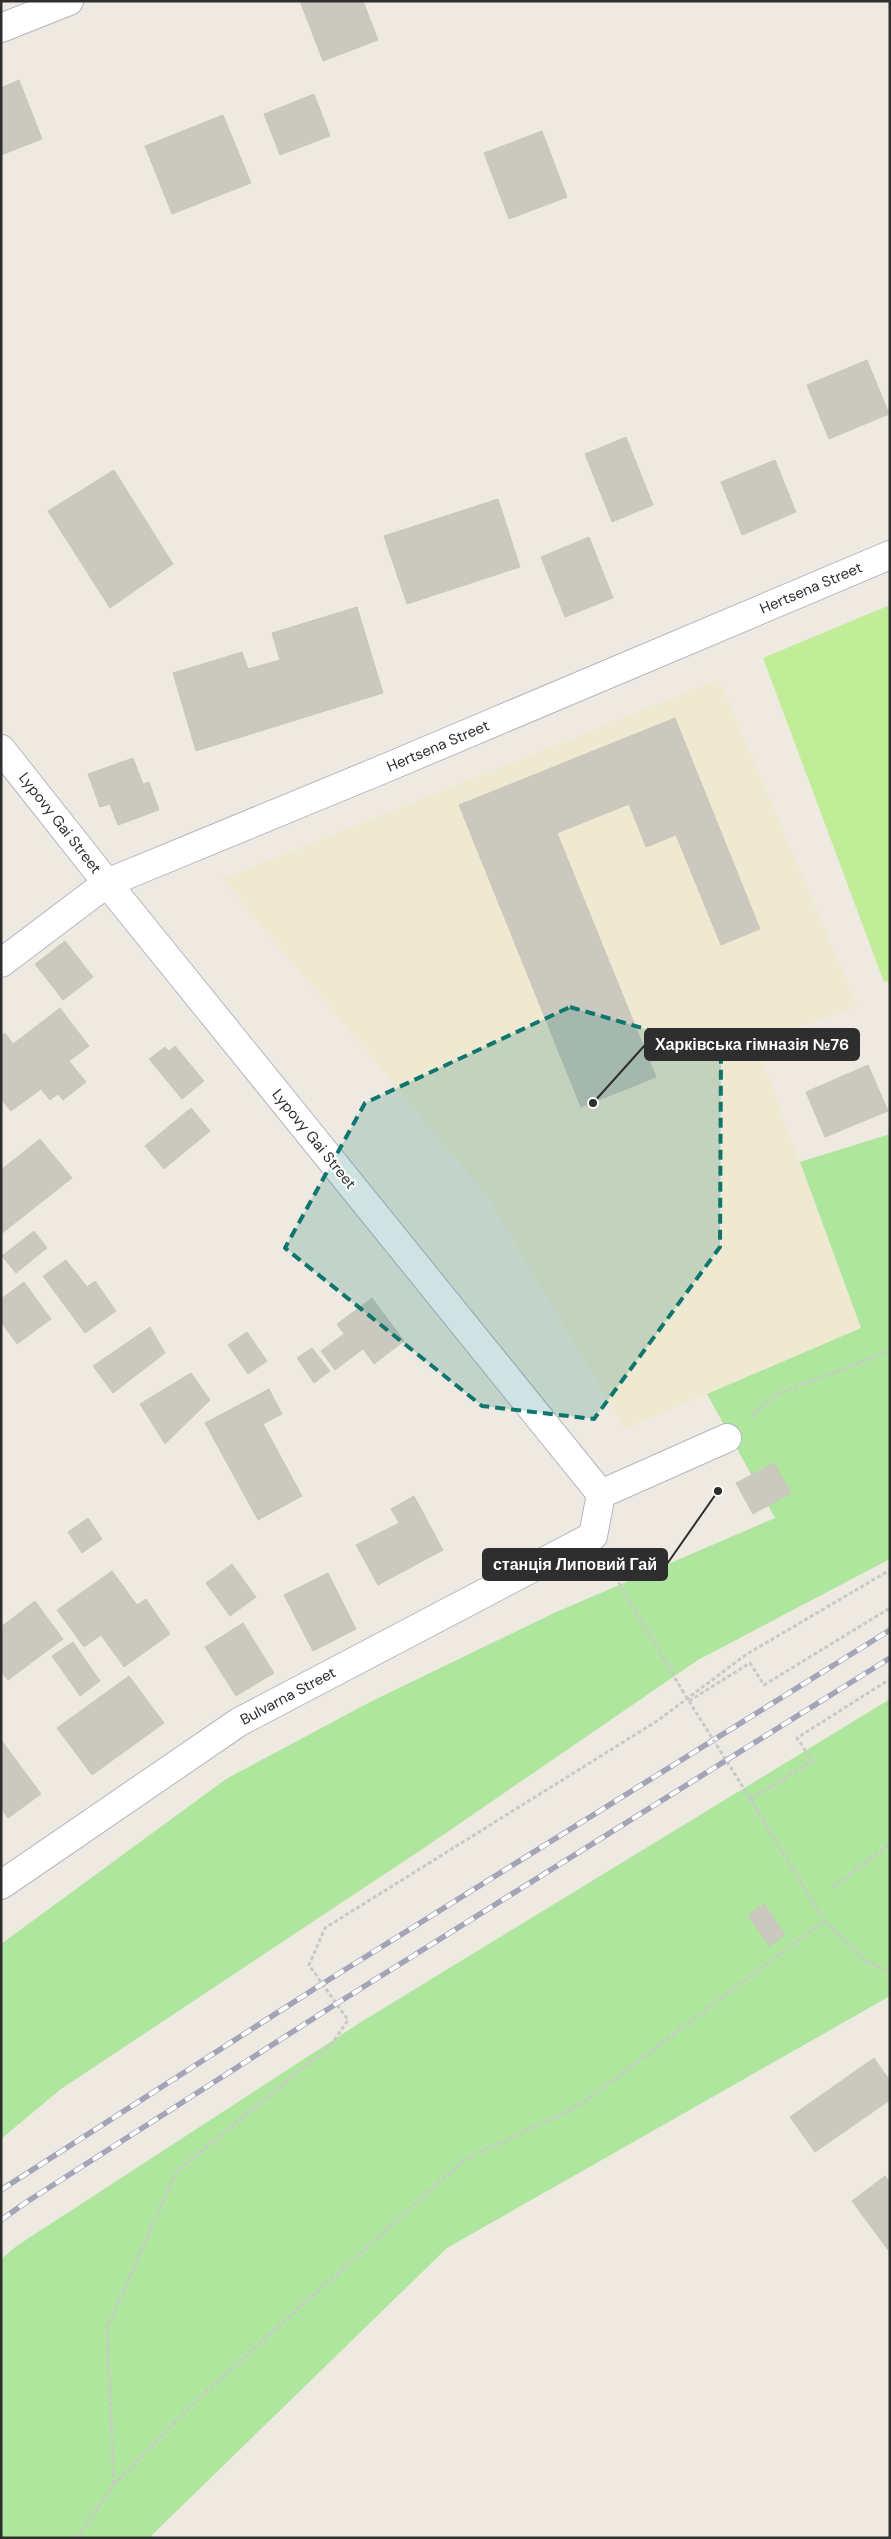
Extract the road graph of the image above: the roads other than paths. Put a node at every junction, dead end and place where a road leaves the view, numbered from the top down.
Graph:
1 (69, 1) edge
2 (1, 28) edge
3 (890, 555) edge
4 (1, 749) edge
5 (107, 883) junction
6 (1, 963) edge
7 (727, 1438) road end
8 (602, 1494) junction
9 (1, 1885) edge

1 - 2 street
3 - 5 street, Hertsena Street
4 - 5 street, Lypovy Gai Street
5 - 6 street, Hertsena Street
5 - 8 street, Lypovy Gai Street
7 - 8 street
8 - 9 street, Bulvarna Street

